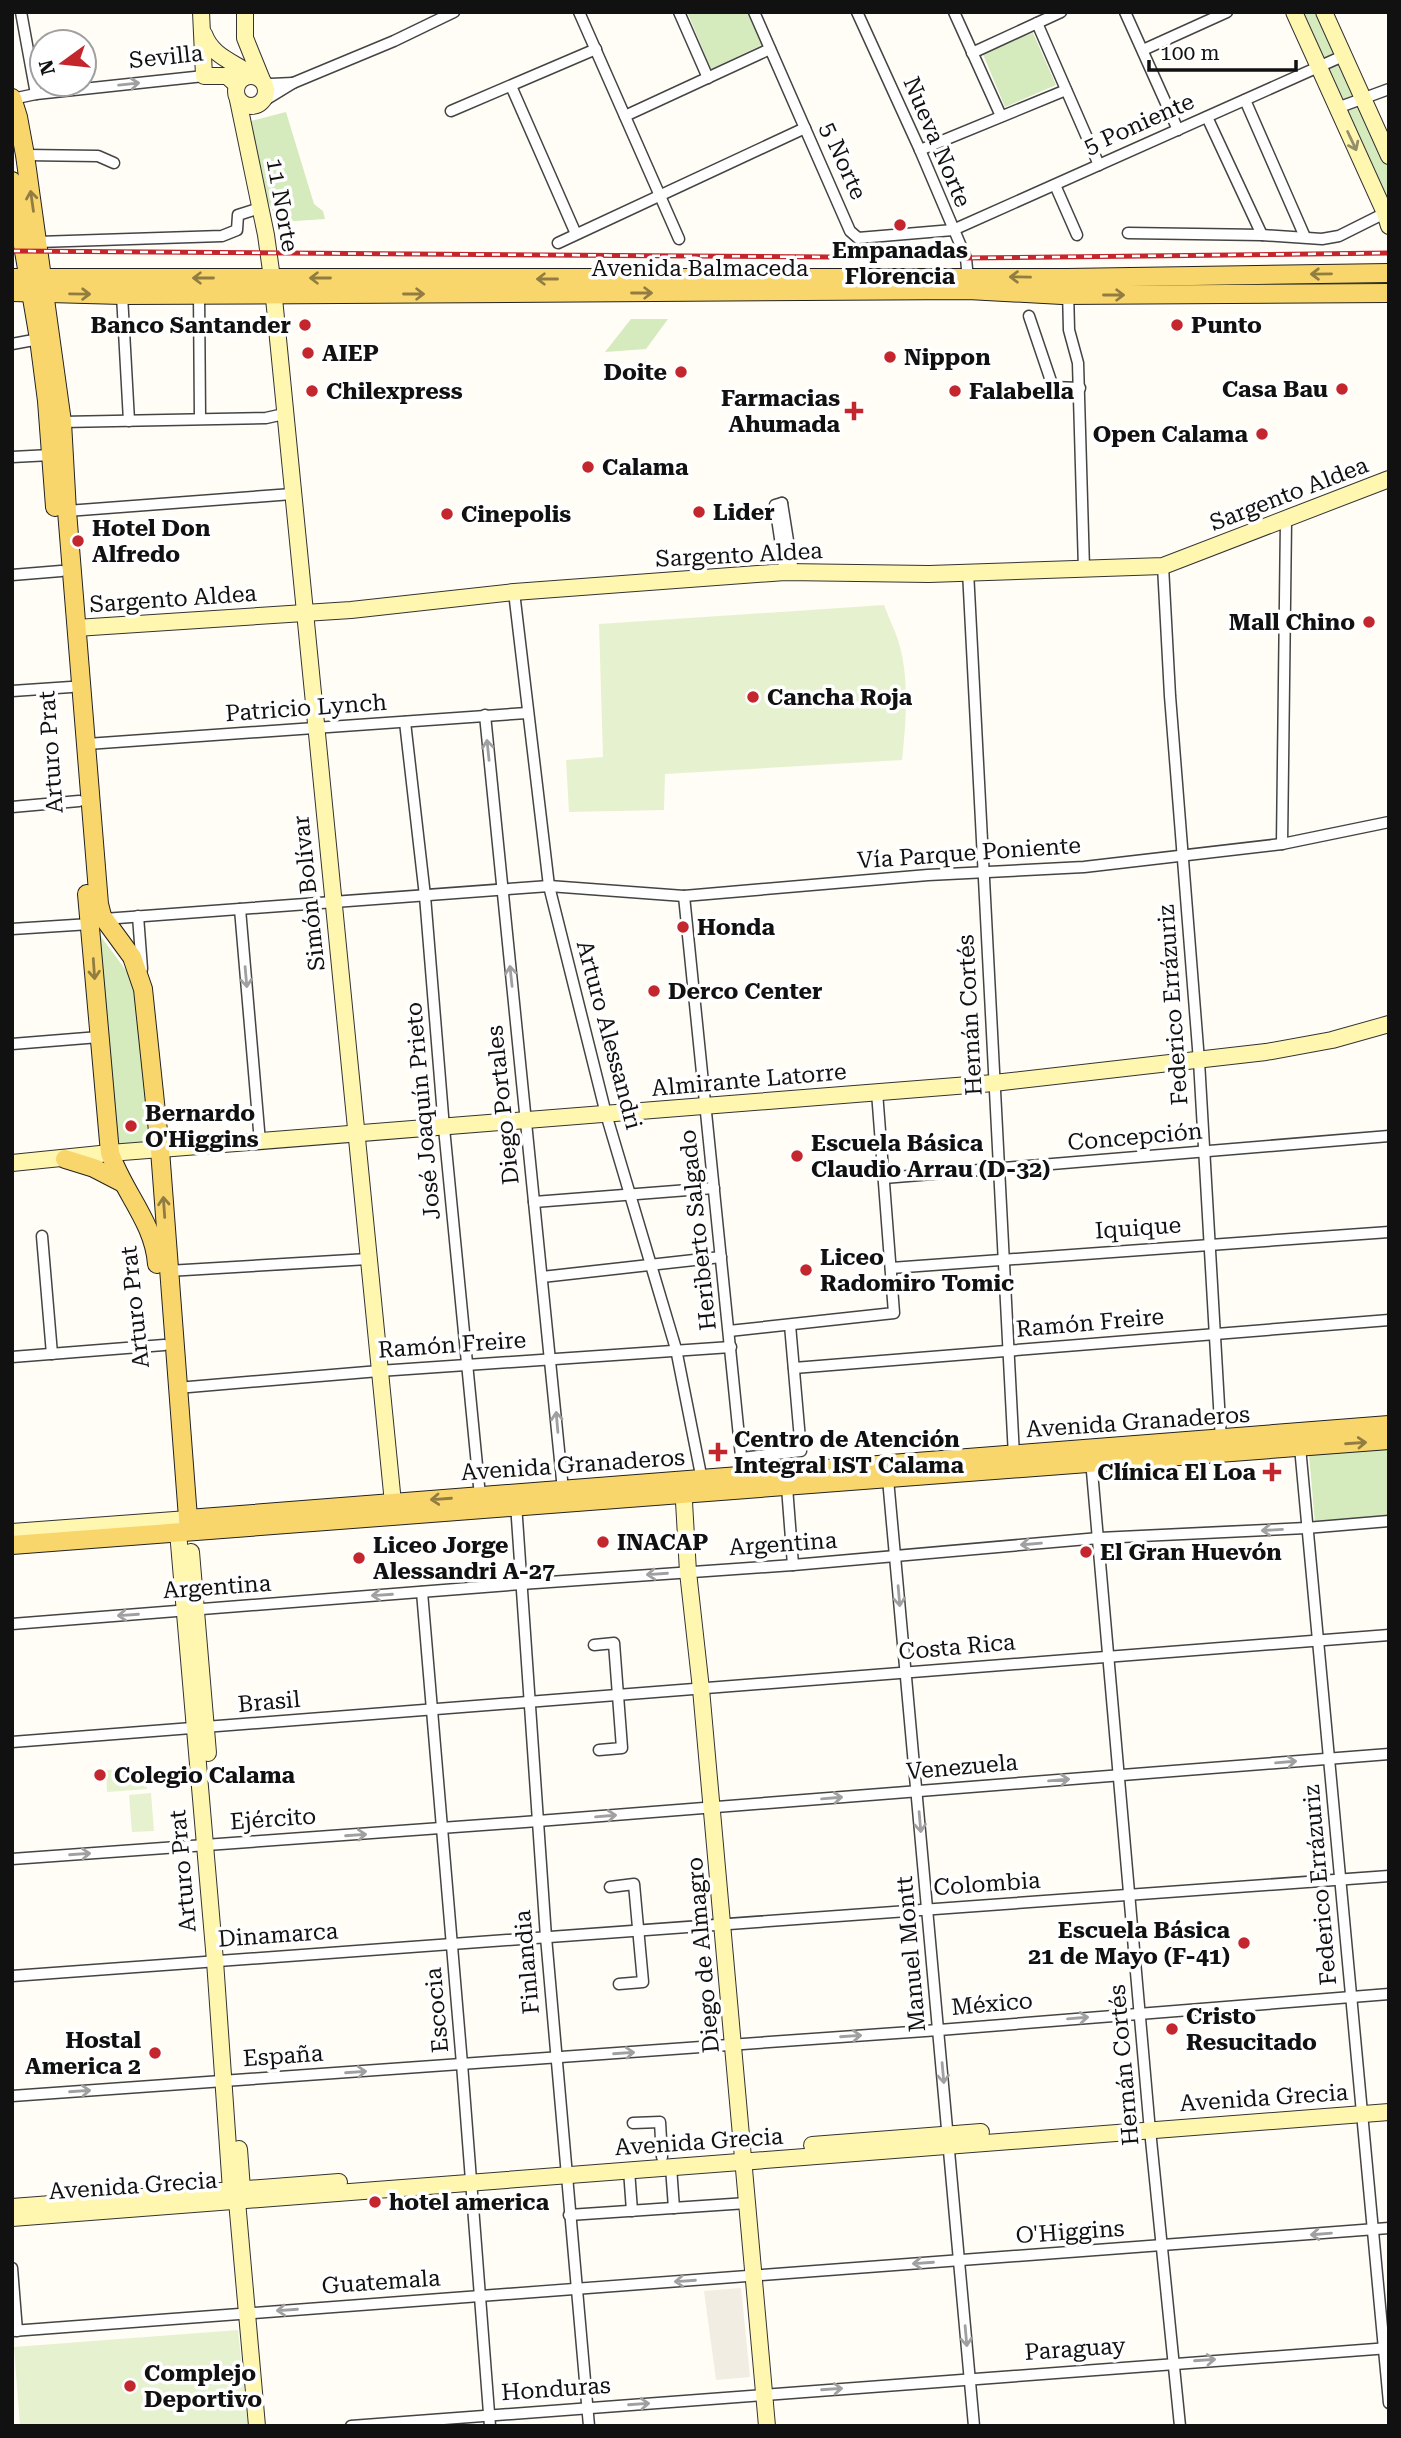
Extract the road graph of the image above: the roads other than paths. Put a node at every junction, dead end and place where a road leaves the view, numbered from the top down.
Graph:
1 (21, 12) edge
2 (454, 12) edge
3 (579, 12) edge
4 (679, 12) edge
5 (754, 12) edge
6 (857, 12) edge
7 (954, 12) edge
8 (1061, 12) edge
9 (1125, 12) edge
10 (1227, 12) edge
11 (1294, 12) edge
12 (1324, 12) edge
13 (243, 15) edge
14 (201, 17) edge
15 (1198, 19) edge
16 (1037, 23) junction
17 (770, 48) junction
18 (596, 49) junction
19 (28, 50) edge
20 (1143, 50) junction
21 (972, 53) junction
22 (1343, 56) junction
23 (233, 62) junction
24 (1318, 68) junction
25 (204, 76) junction
26 (708, 78) junction
27 (293, 83) junction
28 (511, 86) junction
29 (98, 87) edge
30 (251, 89) junction
31 (1389, 89) edge
32 (1066, 90) junction
33 (12, 99) edge
34 (1362, 99) junction
35 (1245, 100) junction
36 (1337, 108) junction
37 (451, 111) dead end
38 (625, 116) junction
39 (1001, 116) junction
40 (1208, 117) junction
41 (805, 128) junction
42 (1178, 130) junction
43 (920, 150) junction
44 (25, 155) junction
45 (1389, 156) edge
46 (114, 163) dead end
47 (1099, 165) junction
48 (12, 181) edge
49 (1055, 185) junction
50 (660, 195) junction
51 (260, 208) junction
52 (1387, 220) edge
53 (953, 230) junction
54 (17, 232) edge
55 (1128, 233) dead end
56 (576, 234) junction
57 (1077, 235) dead end
58 (1262, 235) junction
59 (1305, 237) junction
60 (679, 239) dead end
61 (38, 242) junction
62 (558, 243) dead end
63 (1389, 273) edge
64 (968, 283) junction
65 (32, 284) edge
66 (272, 286) junction
67 (1068, 286) junction
68 (12, 292) edge
69 (1389, 293) edge
70 (199, 294) junction
71 (122, 295) junction
72 (1029, 316) dead end
73 (39, 340) junction
74 (12, 344) edge
75 (1080, 388) junction
76 (284, 414) junction
77 (200, 418) junction
78 (129, 421) junction
79 (62, 422) junction
80 (51, 455) junction
81 (12, 457) edge
82 (1389, 479) edge
83 (292, 495) junction
84 (67, 511) junction
85 (1286, 520) junction
86 (1163, 566) junction
87 (1084, 569) junction
88 (61, 571) junction
89 (968, 571) junction
90 (789, 572) junction
91 (12, 575) edge
92 (514, 592) junction
93 (304, 614) junction
94 (76, 628) junction
95 (71, 687) junction
96 (12, 691) edge
97 (527, 713) junction
98 (485, 715) junction
99 (405, 722) junction
100 (316, 729) junction
101 (87, 744) junction
102 (79, 802) junction
103 (12, 807) edge
104 (1389, 822) edge
105 (1282, 844) junction
106 (1183, 855) junction
107 (983, 872) junction
108 (549, 886) junction
109 (502, 889) junction
110 (425, 895) junction
111 (684, 896) junction
112 (333, 903) junction
113 (240, 909) junction
114 (138, 916) junction
115 (97, 921) junction
116 (12, 929) edge
117 (143, 989) junction
118 (1389, 1024) edge
119 (99, 1037) junction
120 (12, 1044) edge
121 (1199, 1062) junction
122 (994, 1083) junction
123 (877, 1092) junction
124 (706, 1106) junction
125 (606, 1114) junction
126 (526, 1121) junction
127 (444, 1128) junction
128 (356, 1135) junction
129 (1389, 1136) edge
130 (260, 1142) junction
131 (160, 1150) junction
132 (1205, 1152) junction
133 (110, 1153) junction
134 (65, 1159) junction
135 (12, 1163) edge
136 (999, 1169) junction
137 (884, 1178) junction
138 (124, 1184) junction
139 (714, 1188) junction
140 (632, 1194) junction
141 (534, 1202) junction
142 (1389, 1232) edge
143 (42, 1236) dead end
144 (1211, 1244) junction
145 (722, 1257) junction
146 (368, 1259) junction
147 (1003, 1260) junction
148 (653, 1265) junction
149 (891, 1268) junction
150 (168, 1271) junction
151 (542, 1278) junction
152 (1389, 1320) edge
153 (790, 1325) junction
154 (729, 1331) junction
155 (1215, 1334) junction
156 (164, 1345) junction
157 (731, 1347) junction
158 (676, 1349) junction
159 (1008, 1351) junction
160 (52, 1354) junction
161 (12, 1357) edge
162 (551, 1360) junction
163 (469, 1365) junction
164 (794, 1368) junction
165 (379, 1371) junction
166 (177, 1388) junction
167 (1389, 1425) edge
168 (1221, 1440) junction
169 (1389, 1440) edge
170 (1300, 1447) junction
171 (1014, 1456) junction
172 (1091, 1457) junction
173 (743, 1467) junction
174 (888, 1479) junction
175 (702, 1480) junction
176 (787, 1486) junction
177 (683, 1488) junction
178 (564, 1490) junction
179 (480, 1496) junction
180 (515, 1501) junction
181 (393, 1503) junction
182 (1389, 1521) edge
183 (183, 1526) junction
184 (1306, 1528) junction
185 (12, 1532) edge
186 (1099, 1538) junction
187 (12, 1545) edge
188 (895, 1557) junction
189 (793, 1565) junction
190 (688, 1572) junction
191 (521, 1584) junction
192 (422, 1592) junction
193 (190, 1610) junction
194 (12, 1624) edge
195 (1389, 1635) edge
196 (1317, 1641) junction
197 (594, 1645) dead end
198 (1109, 1656) junction
199 (906, 1672) junction
200 (701, 1689) junction
201 (618, 1695) junction
202 (529, 1702) junction
203 (432, 1710) junction
204 (200, 1728) junction
205 (12, 1742) edge
206 (599, 1750) dead end
207 (1389, 1754) edge
208 (1329, 1758) junction
209 (1119, 1775) junction
210 (917, 1791) junction
211 (712, 1808) junction
212 (538, 1821) junction
213 (442, 1828) junction
214 (210, 1845) junction
215 (12, 1859) edge
216 (1389, 1875) edge
217 (1341, 1879) junction
218 (610, 1887) dead end
219 (1130, 1895) junction
220 (928, 1909) junction
221 (723, 1924) junction
222 (639, 1930) junction
223 (546, 1937) junction
224 (452, 1944) junction
225 (219, 1961) junction
226 (12, 1976) edge
227 (619, 1984) dead end
228 (1389, 1994) edge
229 (1352, 1997) junction
230 (1140, 2012) junction
231 (939, 2030) junction
232 (734, 2045) junction
233 (556, 2057) junction
234 (463, 2064) junction
235 (229, 2081) junction
236 (12, 2096) edge
237 (1389, 2102) edge
238 (1362, 2109) junction
239 (1389, 2112) edge
240 (633, 2123) dead end
241 (1150, 2125) junction
242 (948, 2140) junction
243 (743, 2156) junction
244 (666, 2162) junction
245 (565, 2170) junction
246 (629, 2170) junction
247 (471, 2177) junction
248 (237, 2194) junction
249 (747, 2203) junction
250 (12, 2207) edge
251 (674, 2208) junction
252 (632, 2211) junction
253 (569, 2215) junction
254 (12, 2218) edge
255 (1389, 2228) edge
256 (1373, 2229) junction
257 (1163, 2246) junction
258 (959, 2261) junction
259 (12, 2268) edge
260 (753, 2276) junction
261 (576, 2289) junction
262 (480, 2296) junction
263 (247, 2312) junction
264 (15, 2331) edge
265 (1386, 2348) edge
266 (1174, 2362) junction
267 (970, 2378) junction
268 (764, 2394) junction
269 (1389, 2403) edge
270 (587, 2408) junction
271 (489, 2421) edge
272 (257, 2426) edge
273 (351, 2426) edge
274 (589, 2426) edge
275 (766, 2426) edge
276 (974, 2426) edge
277 (1180, 2426) edge

1 - 19 street
2 - 27 street
3 - 18 street
4 - 26 street
5 - 17 street, 5 Norte
6 - 43 street, Nueva Norte
7 - 21 street
8 - 16 street
9 - 20 street
10 - 15 street
11 - 24 street
12 - 22 street
13 - 23 street, 11 Norte
13 - 30 street, 11 Norte
14 - 23 street
14 - 25 street
15 - 20 street
16 - 21 street
16 - 32 street
17 - 26 street
17 - 41 street, 5 Norte
18 - 28 street
18 - 38 street
20 - 42 street
21 - 39 street
22 - 24 street, 5 Poniente
22 - 34 street
23 - 30 street
24 - 35 street, 5 Poniente
24 - 36 street
29 -> 25 street, Sevilla
25 - 30 street, Sevilla
26 - 38 street
27 - 30 street
27 - 30 street
28 - 37 street
28 - 56 street
30 - 51 street, 11 Norte
31 - 34 street
32 - 39 street
32 - 47 street
33 - 44 main road
34 - 36 street
34 - 45 street
35 - 40 street, 5 Poniente
35 - 59 street
36 -> 52 street
38 - 50 street
39 - 43 street
40 - 42 street, 5 Poniente
40 - 58 street
41 - 50 street
41 - 53 street, 5 Norte
42 - 47 street, 5 Poniente
43 - 53 street, Nueva Norte
44 - 46 street
61 -> 44 main road
47 - 49 street, 5 Poniente
48 - 54 main road
49 - 53 street, 5 Poniente
49 - 57 street
50 - 56 street
50 - 60 street
51 - 61 street
51 - 66 street, 11 Norte
52 - 59 street
53 - 64 street, Nueva Norte
54 - 65 main road
55 - 58 street
56 - 62 street
58 - 59 street
61 - 65 main road
63 -> 67 main road, Avenida Balmaceda
64 - 66 main road, Avenida Balmaceda
64 - 67 main road, Avenida Balmaceda
66 -> 65 main road, Avenida Balmaceda
65 - 68 main road, Avenida Balmaceda
65 -> 71 main road, Avenida Balmaceda
65 - 73 main road, Arturo Prat
65 - 79 main road, Arturo Prat
66 - 70 main road, Avenida Balmaceda
66 - 76 street, Simón Bolívar
67 -> 69 main road, Avenida Balmaceda
67 - 75 street
70 - 71 main road, Avenida Balmaceda
70 - 77 street
71 - 78 street
72 - 75 street
73 - 74 street
73 - 80 main road, Arturo Prat
75 - 87 street
76 - 77 street
76 - 83 street, Simón Bolívar
77 - 78 street
78 - 79 street
79 - 84 main road, Arturo Prat
80 - 81 street
80 - 88 main road, Arturo Prat
82 - 85 street, Sargento Aldea
83 - 84 street
83 - 93 street, Simón Bolívar
84 - 94 main road, Arturo Prat
85 - 86 street, Sargento Aldea
85 - 105 street
86 - 87 street, Sargento Aldea
86 - 106 street, Federico Errázuriz
87 - 89 street, Sargento Aldea
88 - 91 street
88 - 95 main road, Arturo Prat
89 - 90 street, Sargento Aldea
89 - 107 street, Hernán Cortés
90 - 90 street
90 - 92 street, Sargento Aldea
92 - 93 street, Sargento Aldea
92 - 97 street, Arturo Alessandri
93 - 94 street, Sargento Aldea
93 - 100 street, Simón Bolívar
94 - 101 main road, Arturo Prat
95 - 96 street
95 - 102 main road, Arturo Prat
97 - 98 street, Patricio Lynch
97 - 108 street, Arturo Alessandri
98 - 99 street, Patricio Lynch
109 -> 98 street, Diego Portales
99 - 100 street, Patricio Lynch
99 - 110 street, José Joaquín Prieto
100 - 101 street, Patricio Lynch
100 - 112 street, Simón Bolívar
101 - 115 main road, Arturo Prat
102 - 103 street
102 - 115 main road, Arturo Prat
104 - 105 street, Vía Parque Poniente
105 - 106 street, Vía Parque Poniente
106 - 107 street, Vía Parque Poniente
106 - 121 street, Federico Errázuriz
107 - 111 street, Vía Parque Poniente
107 - 122 street, Hernán Cortés
108 - 109 street, Vía Parque Poniente
108 - 111 street, Vía Parque Poniente
108 - 125 street, Arturo Alessandri
109 - 110 street, Vía Parque Poniente
126 -> 109 street, Diego Portales
110 - 112 street, Vía Parque Poniente
110 - 127 street, José Joaquín Prieto
111 - 124 street, Heriberto Salgado
112 - 113 street, Vía Parque Poniente
112 - 128 street, Simón Bolívar
113 - 114 street, Vía Parque Poniente
113 -> 130 street
114 - 115 street, Vía Parque Poniente
114 - 117 street, Arturo Prat
115 - 116 street, Vía Parque Poniente
115 - 117 main road, Arturo Prat
115 -> 119 main road, Arturo Prat
117 - 131 main road, Arturo Prat
118 - 121 street, Almirante Latorre
119 - 120 street
119 - 133 main road, Arturo Prat
121 - 122 street, Almirante Latorre
121 - 132 street, Federico Errázuriz
122 - 123 street, Almirante Latorre
122 - 136 street, Hernán Cortés
123 - 124 street, Almirante Latorre
123 - 137 street
124 - 125 street, Almirante Latorre
124 - 139 street, Heriberto Salgado
125 - 126 street, Almirante Latorre
125 - 140 street, Arturo Alessandri
126 - 127 street, Almirante Latorre
126 - 141 street, Diego Portales
127 - 128 street, Almirante Latorre
127 - 163 street, José Joaquín Prieto
128 - 130 street, Almirante Latorre
128 - 146 street, Simón Bolívar
129 - 132 street, Concepción
130 - 131 street, Almirante Latorre
131 - 133 street, Almirante Latorre
150 -> 131 main road, Arturo Prat
132 - 136 street, Concepción
132 - 144 street, Federico Errázuriz
133 - 134 street, Almirante Latorre
133 - 138 main road, Arturo Prat
134 - 135 street, Almirante Latorre
134 - 138 main road
136 - 137 street, Concepción
136 - 147 street, Hernán Cortés
137 - 149 street
138 - 156 main road, Arturo Prat
139 - 140 street
139 - 145 street, Heriberto Salgado
140 - 141 street
140 - 148 street, Arturo Alessandri
141 - 151 street, Diego Portales
142 - 144 street, Iquique
143 - 160 street
144 - 147 street, Iquique
144 - 155 street, Federico Errázuriz
145 - 148 street
145 - 154 street, Heriberto Salgado
146 - 150 street
146 - 165 street, Simón Bolívar
147 - 149 street, Iquique
147 - 159 street, Hernán Cortés
148 - 151 street
148 - 158 street, Arturo Alessandri
149 - 153 street
150 - 166 main road, Arturo Prat
151 - 162 street, Diego Portales
152 - 155 street, Ramón Freire
153 - 154 street
153 - 164 street
154 - 157 street, Heriberto Salgado
155 - 159 street, Ramón Freire
155 - 168 street, Federico Errázuriz
156 - 160 street
156 - 183 main road, Arturo Prat
157 - 158 street, Ramón Freire
157 - 173 street, Heriberto Salgado
158 - 162 street, Ramón Freire
158 - 175 street, Arturo Alessandri
159 - 164 street, Ramón Freire
159 - 171 street, Hernán Cortés
160 - 161 street
162 - 163 street, Ramón Freire
178 -> 162 street, Diego Portales
163 - 165 street, Ramón Freire
163 - 179 street, José Joaquín Prieto
164 - 173 street
165 - 166 street, Ramón Freire
165 - 181 street, Simón Bolívar
166 - 183 main road, Arturo Prat
167 - 168 main road, Avenida Granaderos
168 - 172 main road, Avenida Granaderos
170 -> 169 main road, Avenida Granaderos
170 - 172 main road, Avenida Granaderos
170 - 184 street, Federico Errázuriz
171 - 172 main road, Avenida Granaderos
171 - 173 main road, Avenida Granaderos
172 - 174 main road, Avenida Granaderos
172 - 186 street, Hernán Cortés
173 - 175 main road, Avenida Granaderos
174 - 176 main road, Avenida Granaderos
174 - 188 street, Manuel Montt
175 - 177 main road, Avenida Granaderos
176 - 177 main road, Avenida Granaderos
176 - 189 street
177 - 178 main road, Avenida Granaderos
177 - 180 main road, Avenida Granaderos
177 - 190 street, Diego de Almagro
178 - 180 main road, Avenida Granaderos
179 - 180 main road, Avenida Granaderos
179 -> 181 main road, Avenida Granaderos
180 - 183 main road, Avenida Granaderos
180 - 191 street, Finlandia
181 - 183 main road, Avenida Granaderos
182 - 184 street, Argentina
183 - 185 street, Avenida Granaderos
183 - 187 main road, Avenida Granaderos
183 - 193 street, Arturo Prat
184 -> 186 street, Argentina
184 - 196 street, Federico Errázuriz
186 -> 188 street, Argentina
186 - 198 street, Hernán Cortés
188 - 189 street, Argentina
188 -> 199 street, Manuel Montt
189 - 190 street, Argentina
190 -> 191 street, Argentina
190 - 200 street, Diego de Almagro
191 - 192 street, Argentina
191 - 202 street, Finlandia
192 -> 193 street, Argentina
192 - 203 street, Escocia
193 -> 194 street, Argentina
193 - 204 street, Arturo Prat
195 - 196 street, Costa Rica
196 - 198 street, Costa Rica
196 - 208 street, Federico Errázuriz
197 - 201 street
198 - 199 street, Costa Rica
198 - 209 street, Hernán Cortés
199 - 200 street, Costa Rica
199 - 210 street, Manuel Montt
200 - 201 street, Costa Rica
200 - 211 street, Diego de Almagro
201 - 202 street, Costa Rica
201 - 206 street
202 - 203 street, Brasil
202 - 212 street, Finlandia
203 - 204 street, Brasil
203 - 213 street, Escocia
204 - 205 street, Brasil
204 - 214 street, Arturo Prat
207 - 208 street, Venezuela
209 -> 208 street, Venezuela
208 - 217 street, Federico Errázuriz
210 -> 209 street, Venezuela
209 - 219 street, Hernán Cortés
211 -> 210 street, Venezuela
210 -> 220 street, Manuel Montt
212 -> 211 street, Venezuela
211 - 221 street, Diego de Almagro
212 - 213 street, Ejército
212 - 223 street, Finlandia
214 -> 213 street, Ejército
213 - 224 street, Escocia
215 -> 214 street, Ejército
214 - 225 street, Arturo Prat
216 - 217 street, Colombia
217 - 219 street, Colombia
217 - 229 street, Federico Errázuriz
218 - 222 street
219 - 220 street, Colombia
219 - 230 street, Hernán Cortés
220 - 221 street, Colombia
220 - 231 street, Manuel Montt
221 - 222 street, Colombia
221 - 232 street, Diego de Almagro
222 - 223 street, Colombia
222 - 227 street
223 - 224 street, Dinamarca
223 - 233 street, Finlandia
224 - 225 street, Dinamarca
224 - 234 street, Escocia
225 - 226 street, Dinamarca
225 - 235 street, Arturo Prat
228 - 229 street, México
229 - 230 street, México
229 - 238 street, Federico Errázuriz
231 -> 230 street, México
230 - 241 street, Hernán Cortés
232 -> 231 street, México
231 -> 242 street, Manuel Montt
233 -> 232 street, México
232 - 243 street, Diego de Almagro
233 - 234 street, España
233 - 245 street, Finlandia
235 -> 234 street, España
234 - 247 street, Escocia
236 -> 235 street, España
235 - 248 street, Arturo Prat
237 - 238 street, Avenida Grecia
238 - 239 street, Avenida Grecia
238 - 241 street, Avenida Grecia
238 - 256 street, Federico Errázuriz
240 - 244 street
241 - 242 street, Avenida Grecia
241 - 257 street, Hernán Cortés
242 - 243 street, Avenida Grecia
242 - 258 street, Manuel Montt
243 - 244 street, Avenida Grecia
243 - 249 street, Diego de Almagro
244 - 245 street, Avenida Grecia
244 - 246 street, Avenida Grecia
244 - 251 street
245 - 246 street, Avenida Grecia
245 - 247 street, Avenida Grecia
245 - 253 street, Finlandia
246 - 252 street
247 - 248 street, Avenida Grecia
247 - 262 street, Escocia
248 - 250 street, Avenida Grecia
248 - 254 street, Avenida Grecia
248 - 263 street, Arturo Prat
249 - 251 street
249 - 260 street, Diego de Almagro
251 - 252 street
252 - 253 street
253 - 261 street, Finlandia
255 - 256 street, O'Higgins
256 -> 257 street, O'Higgins
256 - 265 street, Federico Errázuriz
257 - 258 street, O'Higgins
257 - 266 street, Hernán Cortés
258 -> 260 street, O'Higgins
258 -> 267 street, Manuel Montt
259 - 264 street
260 -> 261 street, Guatemala
260 - 268 street, Diego de Almagro
261 - 262 street, Guatemala
261 - 270 street, Finlandia
262 -> 263 street, Guatemala
262 - 271 street, Escocia
263 - 264 street, Guatemala
263 - 272 street, Arturo Prat
266 -> 265 street, Paraguay
265 - 269 street, Federico Errázuriz
266 - 267 street, Paraguay
266 - 277 street, Hernán Cortés
268 -> 267 street, Paraguay
267 - 276 street, Manuel Montt
270 -> 268 street, Honduras
268 - 275 street, Diego de Almagro
270 - 271 street, Honduras
270 - 274 street, Finlandia
271 - 273 street, Honduras

